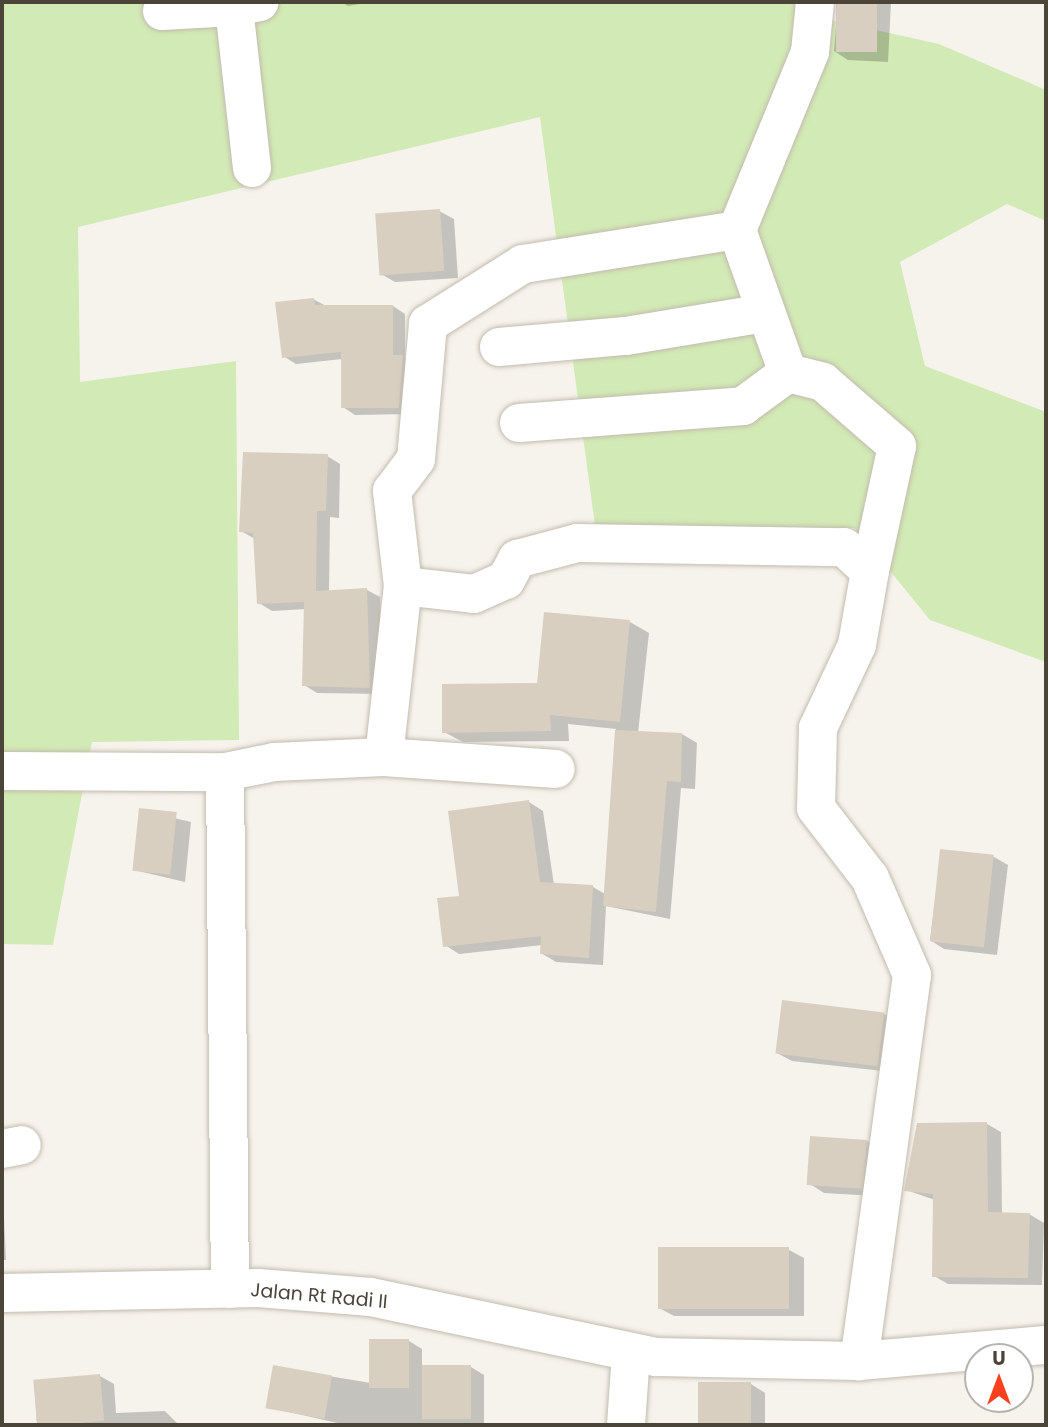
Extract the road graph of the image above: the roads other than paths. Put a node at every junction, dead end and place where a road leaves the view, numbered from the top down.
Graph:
1 (815, 2) edge
2 (247, 5) edge
3 (162, 11) dead end
4 (252, 168) dead end
5 (737, 230) junction
6 (765, 313) junction
7 (499, 347) dead end
8 (788, 373) junction
9 (519, 423) dead end
10 (870, 571) junction
11 (402, 586) junction
12 (384, 757) junction
13 (556, 769) dead end
14 (2, 771) edge
15 (225, 772) junction
16 (230, 1289) junction
17 (2, 1293) edge
18 (1046, 1345) edge
19 (631, 1353) junction
20 (859, 1361) junction
21 (626, 1425) edge

1 - 5 street
2 - 3 street
2 - 4 street
5 - 6 street
5 - 11 street
6 - 7 street
6 - 8 street
8 - 9 street
8 - 10 street
10 - 11 street
10 - 20 street
11 - 12 street
12 - 13 street
12 - 15 street
14 - 15 street
15 - 16 street
16 - 17 street, Jalan Rt Radi II
16 - 19 street, Jalan Rt Radi II
18 - 20 street, Jalan Rt Radi II
19 - 20 street, Jalan Rt Radi II
19 - 21 street

